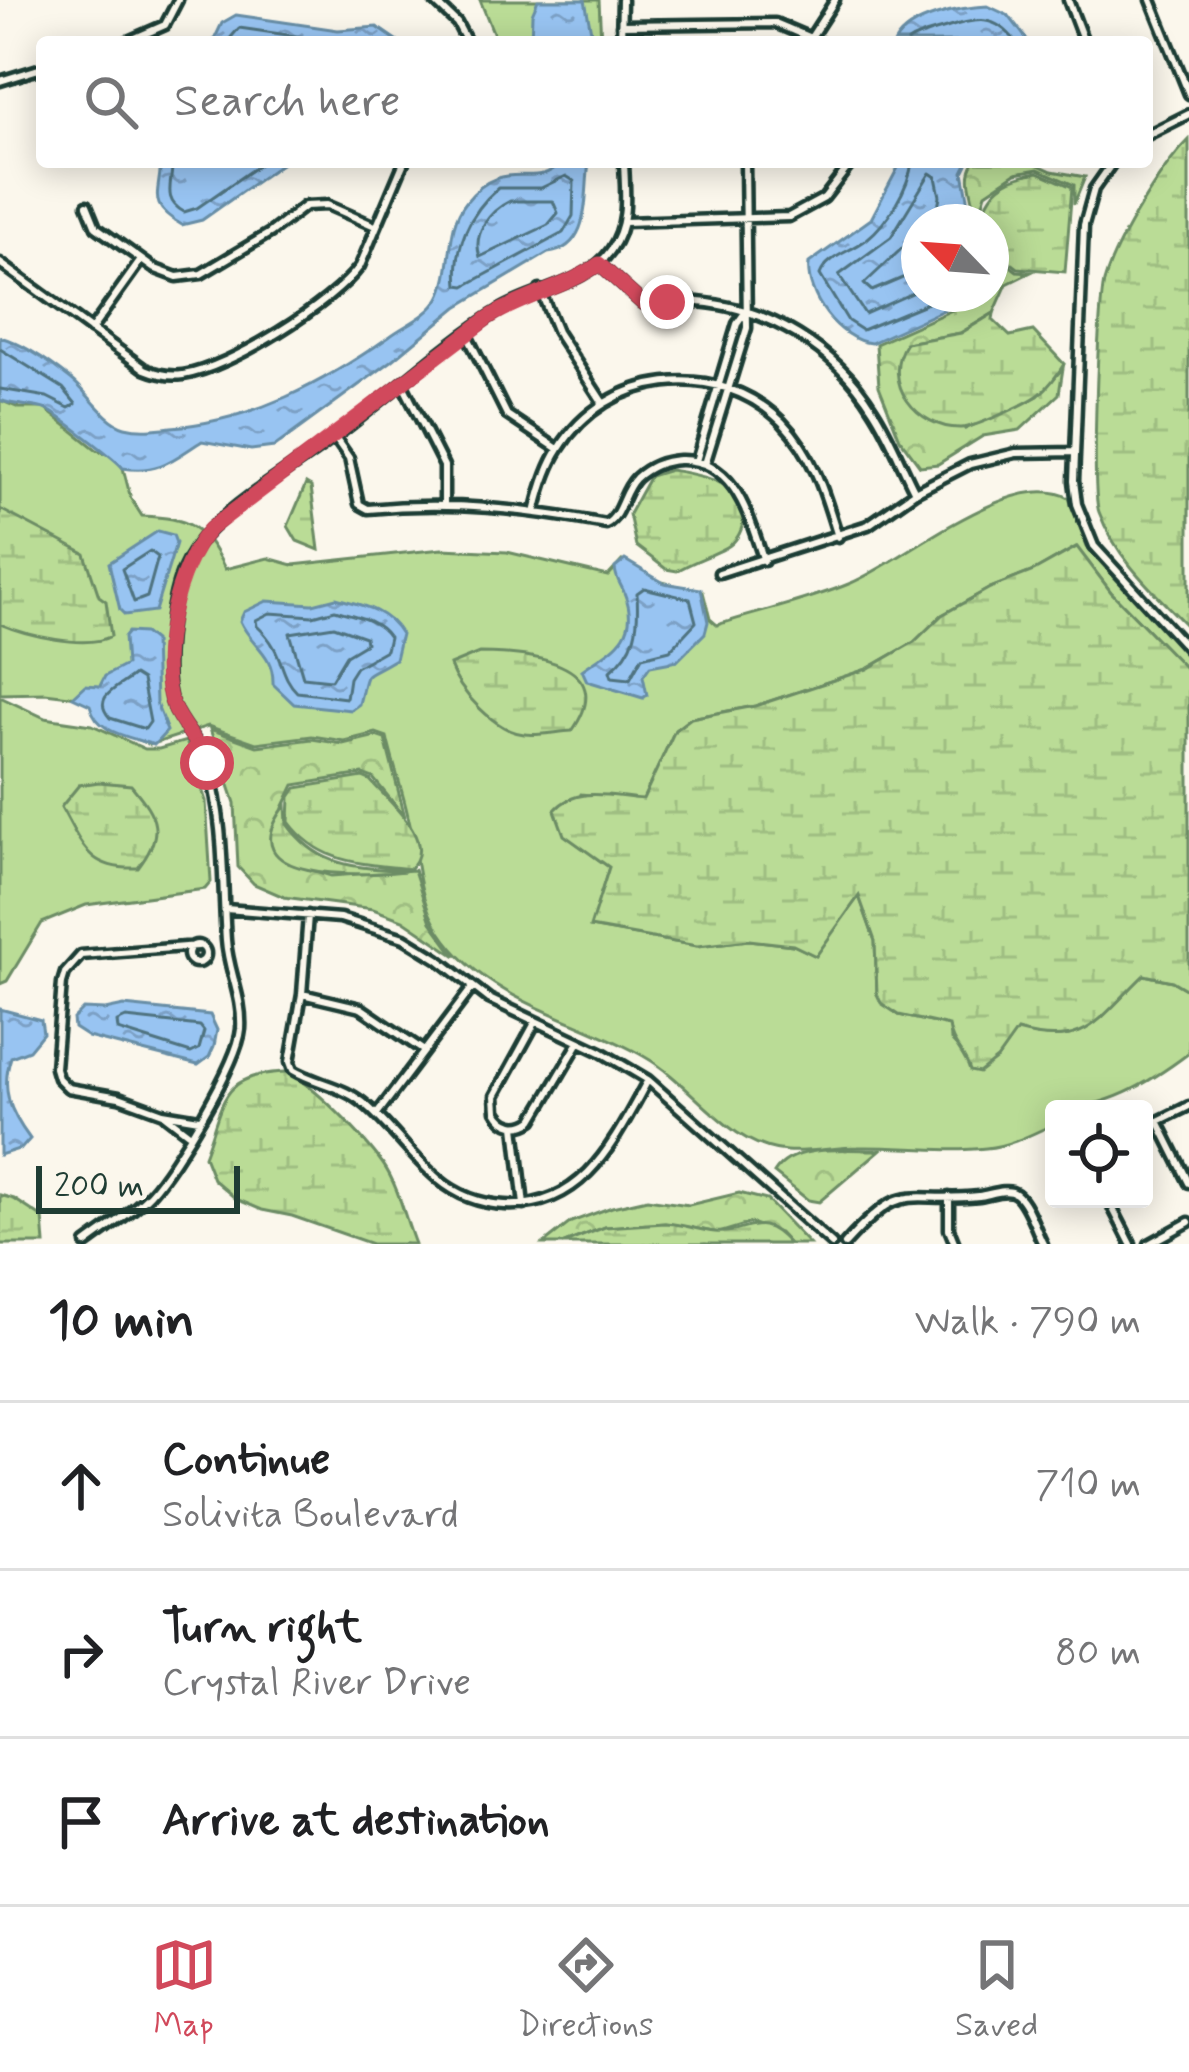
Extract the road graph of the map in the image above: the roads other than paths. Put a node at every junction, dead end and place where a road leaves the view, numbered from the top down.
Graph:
1 (178, 0) edge
2 (433, 0) edge
3 (622, 0) edge
4 (835, 0) edge
5 (1068, 0) edge
6 (1150, 0) edge
7 (621, 26) junction
8 (140, 36) edge
9 (464, 36) edge
10 (621, 36) edge
11 (804, 36) edge
12 (815, 36) edge
13 (1082, 36) edge
14 (36, 70) edge
15 (0, 81) edge
16 (1189, 94) edge
17 (1189, 115) edge
18 (1153, 132) edge
19 (402, 168) edge
20 (625, 168) edge
21 (745, 168) edge
22 (847, 168) edge
23 (1109, 168) edge
24 (87, 205) dead end
25 (747, 221) junction
26 (624, 222) junction
27 (377, 227) junction
28 (142, 260) junction
29 (0, 262) edge
30 (599, 264) junction
31 (540, 290) junction
32 (746, 311) junction
33 (91, 330) junction
34 (467, 335) junction
35 (403, 385) junction
36 (719, 385) junction
37 (728, 387) junction
38 (603, 404) junction
39 (335, 438) junction
40 (558, 449) junction
41 (1076, 452) junction
42 (701, 463) junction
43 (915, 492) junction
44 (444, 503) junction
45 (536, 510) junction
46 (838, 537) junction
47 (764, 561) junction
48 (719, 573) dead end
49 (1189, 650) edge
50 (226, 909) junction
51 (308, 915) junction
52 (198, 946) dead end
53 (472, 988) junction
54 (302, 994) junction
55 (535, 1023) junction
56 (579, 1042) junction
57 (424, 1051) junction
58 (648, 1080) junction
59 (1189, 1106) edge
60 (163, 1113) junction
61 (376, 1115) junction
62 (199, 1119) junction
63 (1158, 1121) junction
64 (1153, 1124) edge
65 (515, 1126) junction
66 (189, 1134) junction
67 (1189, 1184) edge
68 (949, 1197) junction
69 (524, 1204) junction
70 (1113, 1208) edge
71 (1189, 1222) edge
72 (86, 1244) edge
73 (832, 1244) edge
74 (845, 1244) edge
75 (955, 1244) edge
76 (1043, 1244) edge
77 (1131, 1244) edge
78 (1149, 1244) edge

1 - 8 street
2 - 9 street
3 - 7 street
4 - 12 street
5 - 13 street
6 - 16 street
7 - 10 street
7 - 11 street
14 - 15 street
17 - 18 street
19 - 27 street
20 - 26 street
21 - 25 street
22 - 25 street
23 - 41 street
24 - 28 street
25 - 26 street
25 - 32 street
26 - 30 street
27 - 28 street
27 - 33 street
28 - 33 street
29 - 33 street
30 - 31 street
30 - 32 street
31 - 34 street
31 - 38 street
32 - 36 street
32 - 37 street
32 - 43 street
34 - 35 street
34 - 40 street
35 - 39 street
35 - 44 street
36 - 37 street
36 - 38 street
36 - 42 street
37 - 42 street
37 - 46 street
38 - 40 street
39 - 44 street
39 - 50 street
40 - 45 street
41 - 43 street
41 - 49 street
42 - 45 street
42 - 47 street
43 - 46 street
44 - 45 street
46 - 47 street
47 - 48 street
50 - 51 street
50 - 62 street
51 - 53 street
51 - 54 street
52 - 60 street
53 - 55 street
53 - 57 street
54 - 57 street
54 - 61 street
55 - 56 street
55 - 65 street
56 - 58 street
56 - 65 street
57 - 61 street
58 - 69 street
58 - 73 street
59 - 63 street
60 - 62 street
60 - 66 street
61 - 69 street
62 - 66 street
63 - 64 street
63 - 67 street
65 - 69 street
66 - 72 street
68 - 74 street
68 - 75 street
68 - 76 street
70 - 77 street
71 - 78 street

